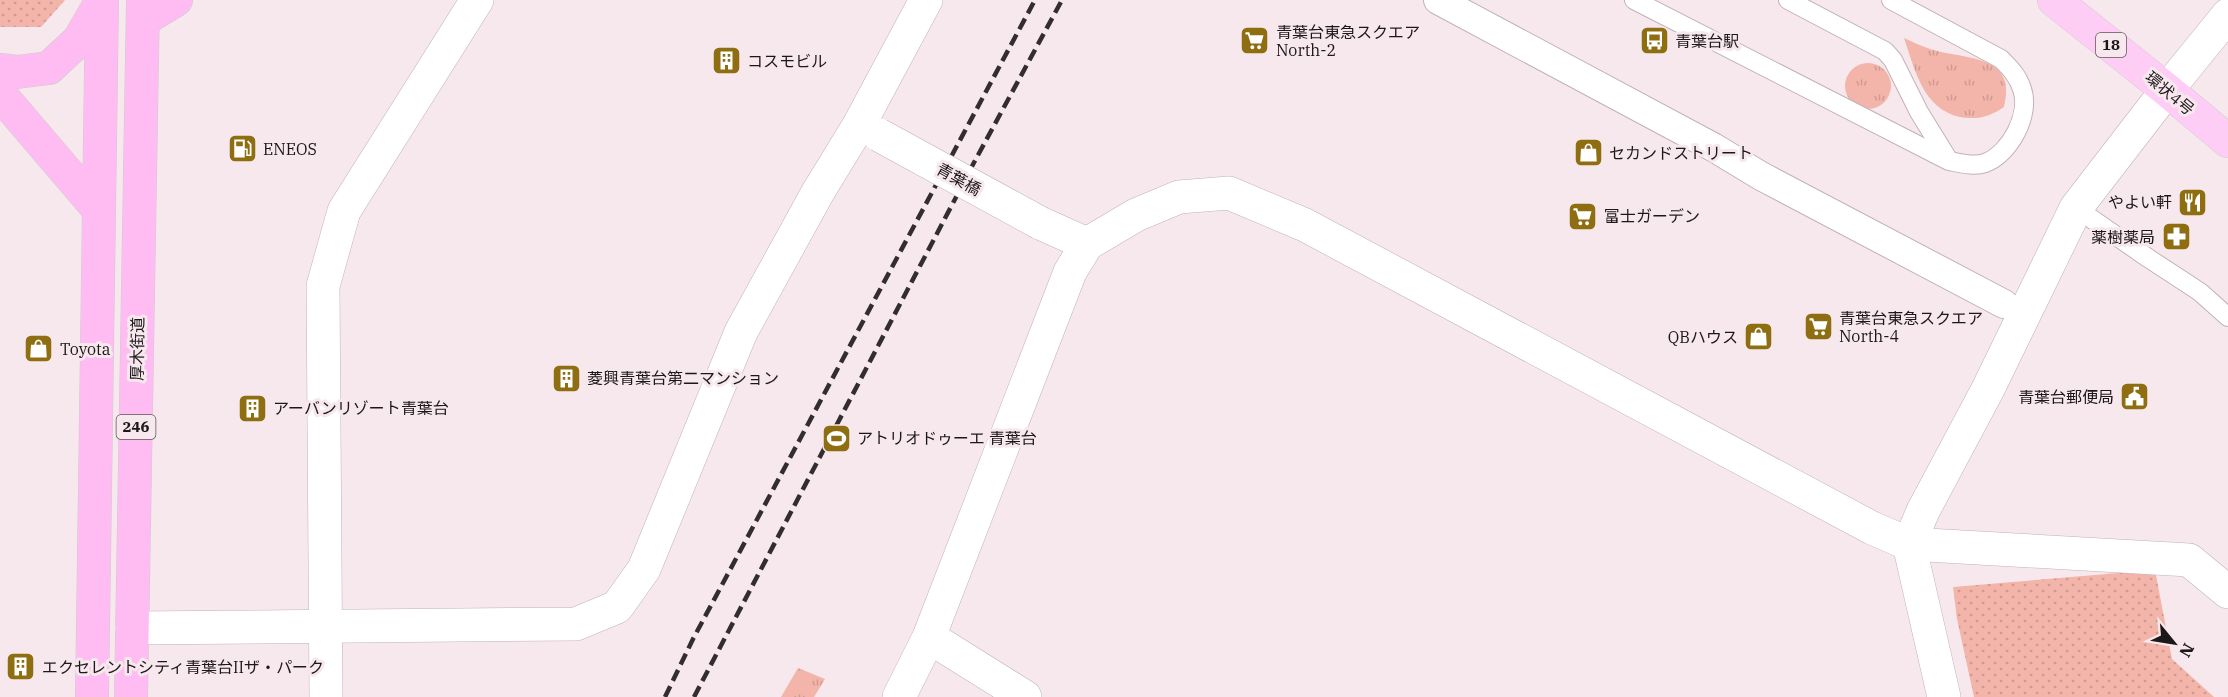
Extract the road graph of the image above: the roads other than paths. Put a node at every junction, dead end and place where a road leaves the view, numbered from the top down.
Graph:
1 (102, 0) edge
2 (176, 0) edge
3 (477, 0) edge
4 (926, 0) edge
5 (1437, 0) edge
6 (1634, 0) edge
7 (1788, 0) edge
8 (1891, 0) edge
9 (2054, 0) edge
10 (143, 10) edge
11 (2228, 15) edge
12 (0, 70) edge
13 (2167, 90) junction
14 (0, 94) edge
15 (869, 130) junction
16 (2228, 141) edge
17 (1949, 161) junction
18 (2076, 208) junction
19 (99, 210) junction
20 (1087, 244) junction
21 (2004, 304) dead end
22 (2228, 317) edge
23 (1909, 544) junction
24 (2228, 592) edge
25 (327, 625) junction
26 (132, 628) junction
27 (929, 637) junction
28 (92, 697) edge
29 (131, 697) edge
30 (326, 697) edge
31 (899, 697) edge
32 (1025, 697) edge
33 (1944, 697) edge

1 - 12 highway
1 - 19 highway, 246
2 - 10 highway
3 - 25 street
4 - 15 street
5 - 21 street
6 - 17 lane
7 - 17 lane
8 - 17 lane
9 - 13 main road, 環状4号 / 18
10 - 26 highway, 厚木街道 / 246
11 - 13 street
13 - 16 main road, 環状4号 / 18
13 - 18 street
14 - 19 highway
15 - 20 street, 青葉橋, bridge
15 - 25 street
18 - 22 lane
18 - 23 street
19 - 28 highway, 246
20 - 23 street
20 - 27 street
23 - 24 street
23 - 33 street
25 - 26 street
25 - 30 street
26 - 29 highway, 厚木街道 / 246
27 - 31 street
27 - 32 street

